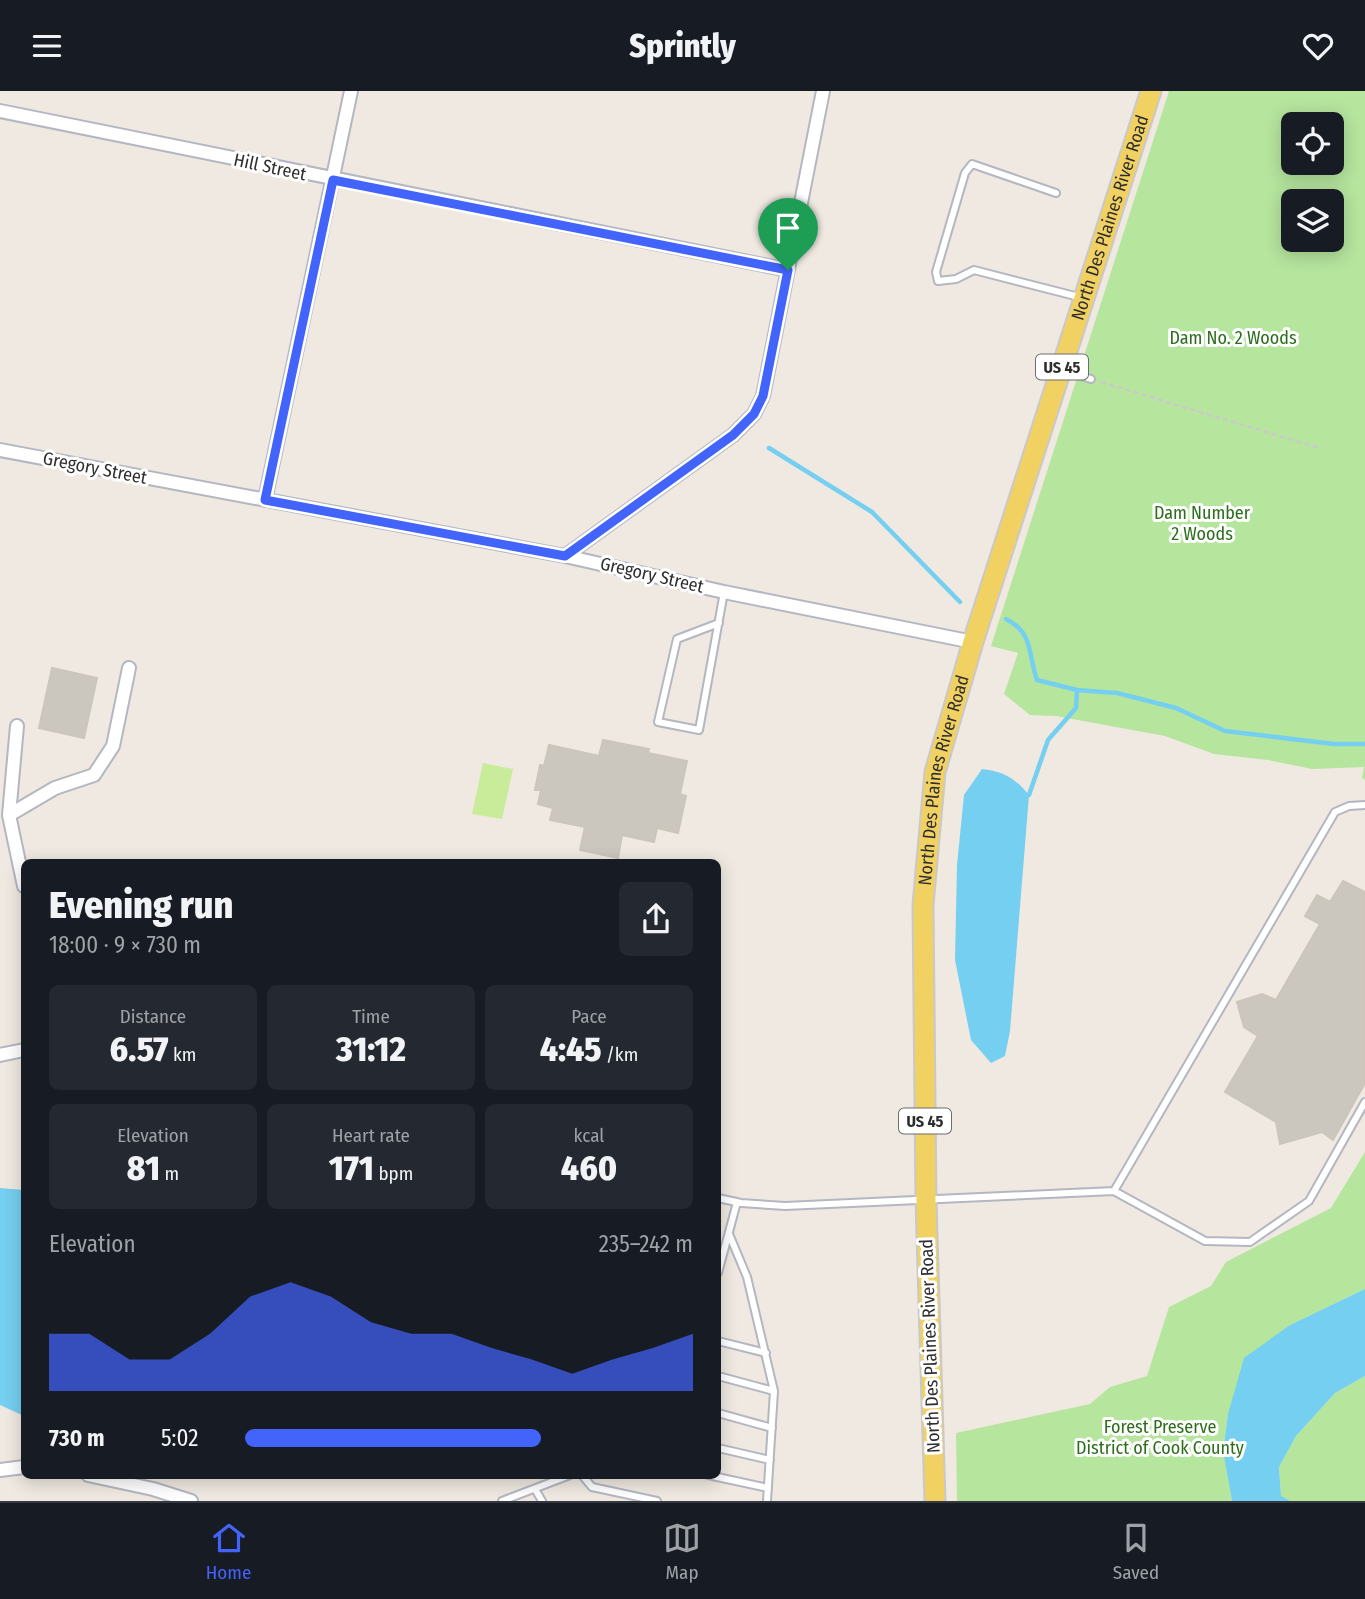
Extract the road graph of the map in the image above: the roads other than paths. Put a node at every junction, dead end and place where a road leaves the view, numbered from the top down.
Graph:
1 (351, 91) edge
2 (823, 91) edge
3 (1151, 91) edge
4 (0, 111) edge
5 (333, 180) junction
6 (1056, 193) dead end
7 (788, 270) junction
8 (1084, 299) junction
9 (1062, 369) junction
10 (1091, 379) road end
11 (0, 450) edge
12 (265, 500) junction
13 (565, 556) junction
14 (724, 591) junction
15 (719, 622) junction
16 (973, 642) junction
17 (129, 668) dead end
18 (17, 726) dead end
19 (1365, 805) edge
20 (9, 815) junction
21 (21, 872) edge
22 (21, 1051) edge
23 (0, 1055) edge
24 (1365, 1102) edge
25 (1114, 1191) junction
26 (721, 1199) edge
27 (926, 1201) junction
28 (737, 1202) junction
29 (729, 1234) junction
30 (721, 1262) edge
31 (721, 1342) edge
32 (766, 1353) junction
33 (721, 1376) edge
34 (774, 1391) junction
35 (721, 1414) edge
36 (772, 1428) junction
37 (721, 1449) edge
38 (770, 1460) junction
39 (21, 1467) edge
40 (0, 1470) edge
41 (721, 1478) edge
42 (107, 1479) edge
43 (560, 1479) edge
44 (585, 1479) edge
45 (768, 1488) junction
46 (534, 1489) junction
47 (191, 1501) edge
48 (502, 1501) edge
49 (542, 1501) edge
50 (657, 1501) edge
51 (767, 1501) edge
52 (935, 1501) edge

1 - 5 street
2 - 7 street
3 - 8 main road, North Des Plaines River Road / US 45
4 - 5 street, Hill Street
5 - 7 street, Hill Street
5 - 12 street
6 - 8 lane
7 - 13 street
8 - 9 main road, North Des Plaines River Road / US 45
9 - 10 lane
9 - 16 main road, North Des Plaines River Road / US 45
11 - 12 street, Gregory Street
12 - 13 street, Gregory Street
13 - 14 street, Gregory Street
14 - 15 lane
14 - 16 street, Gregory Street
15 - 15 lane
16 - 27 main road, North Des Plaines River Road / US 45
17 - 20 street
18 - 20 street
19 - 25 lane
20 - 21 street
22 - 23 street
24 - 25 lane
25 - 27 lane
26 - 28 lane
27 - 28 lane
27 - 52 main road, North Des Plaines River Road / US 45
28 - 29 lane
29 - 30 lane
29 - 32 lane
31 - 32 lane
32 - 34 lane
33 - 34 lane
34 - 36 lane
35 - 36 lane
36 - 38 lane
37 - 38 lane
38 - 45 lane
39 - 40 street
41 - 45 lane
42 - 47 street
43 - 46 lane
44 - 50 lane
45 - 51 lane
46 - 48 lane
46 - 49 lane

